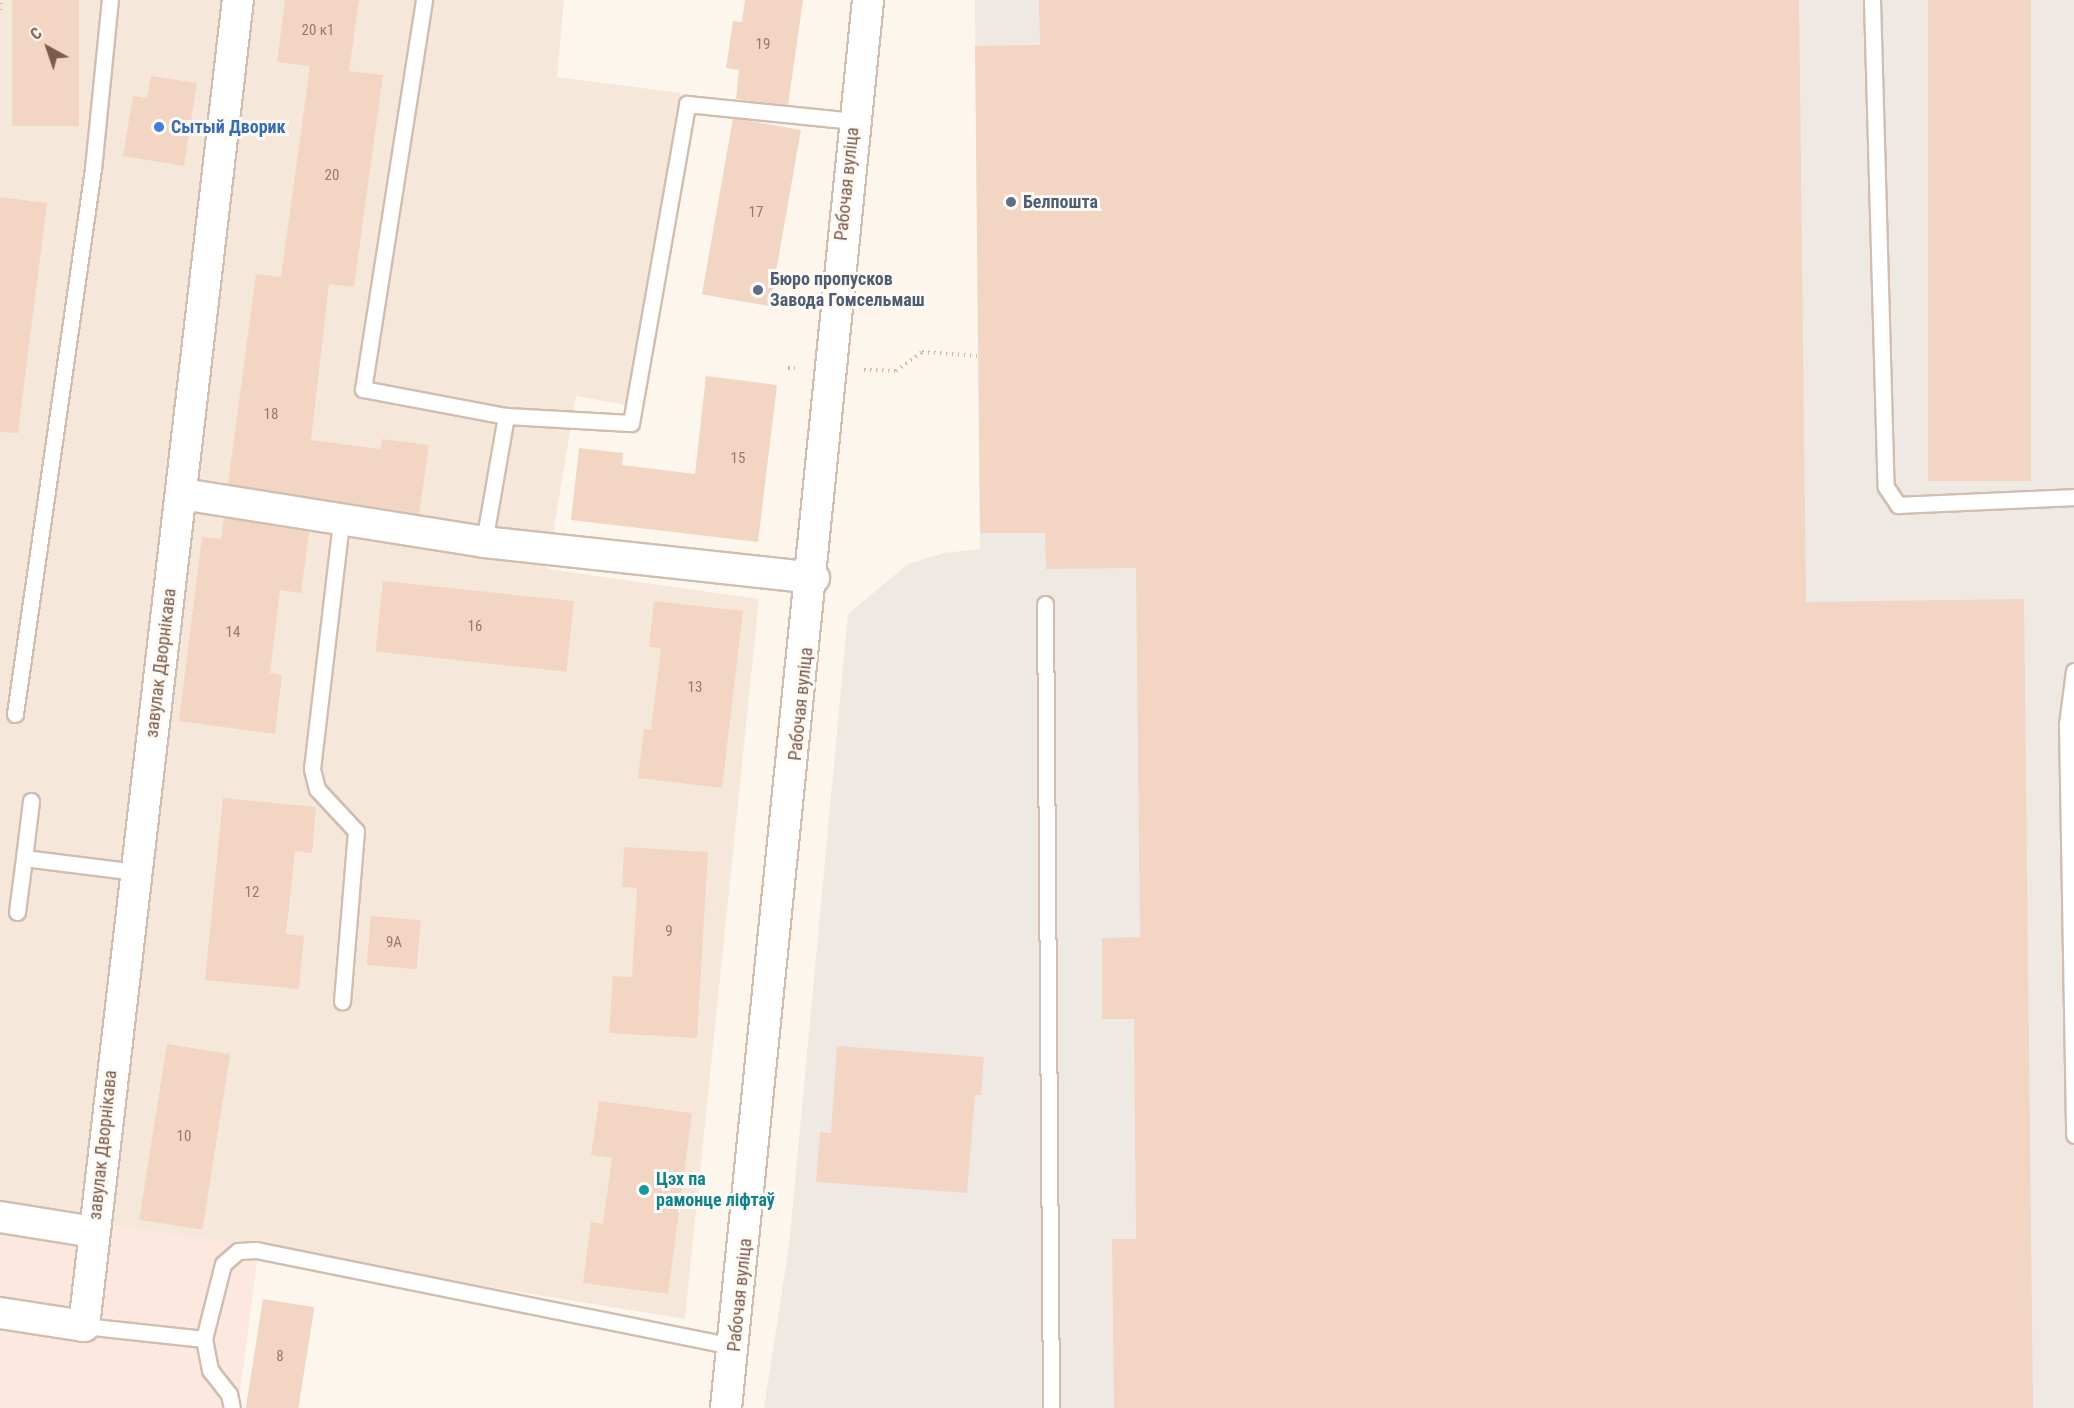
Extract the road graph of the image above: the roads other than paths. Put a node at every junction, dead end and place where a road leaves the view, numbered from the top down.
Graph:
1 (110, 0) edge
2 (238, 0) edge
3 (424, 0) edge
4 (868, 0) edge
5 (1872, 0) edge
6 (854, 121) junction
7 (506, 416) junction
8 (182, 494) junction
9 (2074, 497) edge
10 (341, 522) junction
11 (484, 542) junction
12 (814, 578) junction
13 (1045, 604) dead end
14 (2074, 671) edge
15 (15, 714) dead end
16 (31, 801) dead end
17 (24, 858) junction
18 (136, 872) junction
19 (17, 912) dead end
20 (342, 1001) dead end
21 (2074, 1135) edge
22 (0, 1217) edge
23 (94, 1232) junction
24 (0, 1312) edge
25 (84, 1326) junction
26 (204, 1339) junction
27 (735, 1347) junction
28 (232, 1408) edge
29 (726, 1408) edge
30 (1051, 1408) edge

1 - 15 lane
2 - 8 street, завулак Дворнікава
3 - 7 lane
4 - 6 street, Рабочая вуліца
5 - 9 lane
6 - 7 lane
6 - 12 street, Рабочая вуліца
7 - 11 lane
8 - 10 street
8 - 18 street, завулак Дворнікава
10 - 11 street
10 - 20 lane
11 - 12 street
12 - 27 street, Рабочая вуліца
13 - 30 lane
14 - 21 lane
16 - 17 lane
17 - 18 lane
17 - 19 lane
18 - 23 street, завулак Дворнікава
22 - 23 street
23 - 25 street, завулак Дворнікава
24 - 25 street
25 - 26 lane
26 - 27 lane
26 - 28 lane
27 - 29 street, Рабочая вуліца

